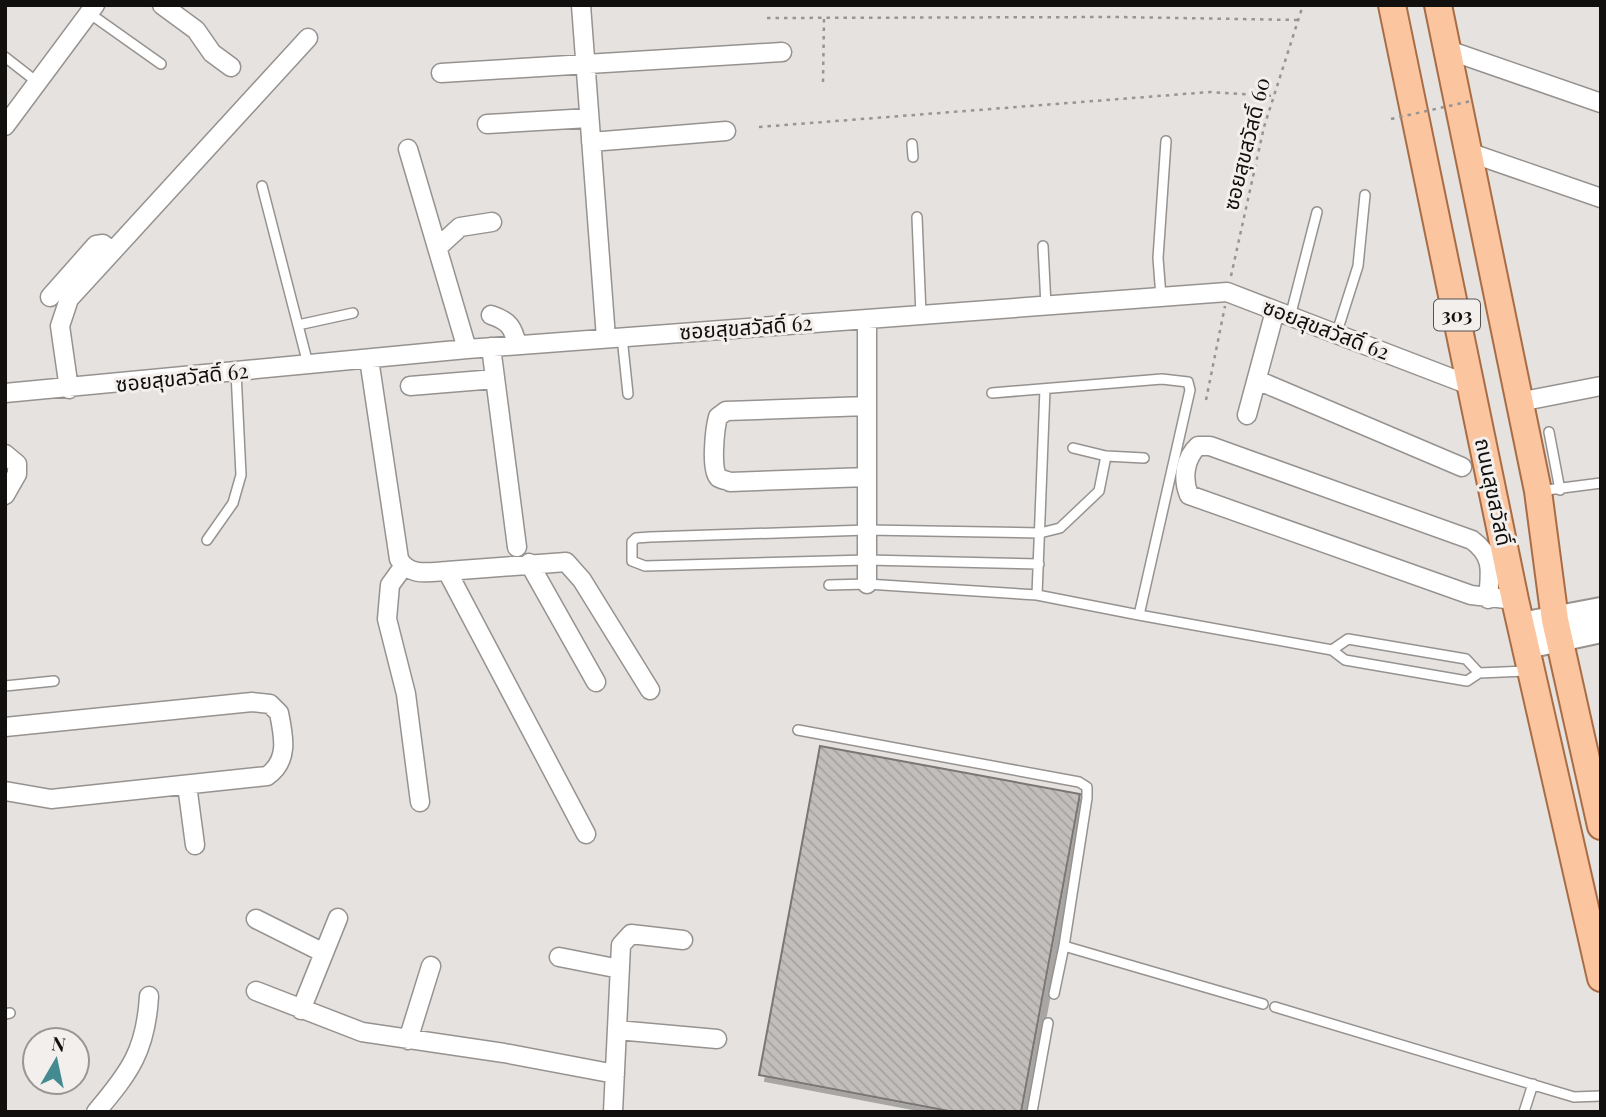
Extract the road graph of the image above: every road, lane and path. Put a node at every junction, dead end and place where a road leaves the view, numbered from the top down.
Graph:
1 (162, 5) edge
2 (581, 5) edge
3 (1303, 5) edge
4 (1392, 5) edge
5 (1438, 5) edge
6 (92, 9) edge
7 (767, 18) dead end
8 (824, 19) junction
9 (1298, 20) junction
10 (308, 38) dead end
11 (1448, 50) junction
12 (782, 52) dead end
13 (5, 57) edge
14 (584, 62) junction
15 (161, 64) dead end
16 (231, 67) dead end
17 (441, 73) dead end
18 (37, 82) junction
19 (823, 82) dead end
20 (1273, 96) junction
21 (1471, 100) dead end
22 (1601, 103) edge
23 (589, 118) junction
24 (1391, 118) dead end
25 (6, 122) edge
26 (487, 124) dead end
27 (759, 127) dead end
28 (726, 131) dead end
29 (1166, 141) dead end
30 (591, 142) junction
31 (912, 144) dead end
32 (408, 149) dead end
33 (1468, 152) junction
34 (913, 157) dead end
35 (262, 186) dead end
36 (1365, 195) dead end
37 (1601, 198) edge
38 (1317, 212) dead end
39 (917, 217) dead end
40 (492, 222) dead end
41 (1043, 246) dead end
42 (437, 248) junction
43 (112, 251) junction
44 (1227, 292) junction
45 (50, 297) dead end
46 (1161, 297) junction
47 (1046, 306) junction
48 (353, 313) dead end
49 (1283, 314) junction
50 (491, 315) dead end
51 (921, 315) junction
52 (867, 319) junction
53 (298, 324) junction
54 (1336, 335) junction
55 (614, 338) junction
56 (517, 345) junction
57 (491, 347) junction
58 (467, 349) junction
59 (369, 359) junction
60 (308, 365) junction
61 (236, 373) junction
62 (495, 379) junction
63 (1257, 380) junction
64 (410, 386) dead end
65 (1472, 386) junction
66 (1601, 386) edge
67 (69, 389) junction
68 (1045, 389) junction
69 (5, 393) edge
70 (992, 393) dead end
71 (628, 394) dead end
72 (1206, 400) dead end
73 (1520, 402) junction
74 (867, 406) junction
75 (1247, 415) dead end
76 (1549, 432) dead end
77 (1073, 449) dead end
78 (5, 454) edge
79 (1106, 456) junction
80 (1144, 458) dead end
81 (1462, 467) dead end
82 (867, 477) junction
83 (1601, 483) edge
84 (1549, 490) junction
85 (5, 495) edge
86 (867, 530) junction
87 (1040, 533) junction
88 (206, 540) dead end
89 (517, 547) dead end
90 (867, 560) junction
91 (528, 563) junction
92 (1039, 564) junction
93 (403, 567) junction
94 (447, 570) junction
95 (867, 584) junction
96 (829, 585) dead end
97 (1037, 595) junction
98 (1489, 599) junction
99 (1601, 610) edge
100 (1139, 615) junction
101 (1557, 629) junction
102 (1601, 630) edge
103 (1524, 635) junction
104 (1332, 650) junction
105 (1479, 673) junction
106 (54, 681) dead end
107 (596, 682) dead end
108 (5, 685) edge
109 (650, 690) dead end
110 (5, 727) edge
111 (798, 730) dead end
112 (187, 785) junction
113 (5, 791) edge
114 (420, 802) dead end
115 (1601, 826) edge
116 (586, 834) dead end
117 (195, 845) dead end
118 (338, 918) dead end
119 (256, 919) dead end
120 (682, 940) dead end
121 (1064, 946) junction
122 (324, 953) junction
123 (559, 957) dead end
124 (430, 966) dead end
125 (620, 969) junction
126 (1601, 978) edge
127 (256, 991) dead end
128 (1054, 994) dead end
129 (149, 996) dead end
130 (1263, 1004) dead end
131 (1275, 1007) dead end
132 (301, 1010) junction
133 (1048, 1023) dead end
134 (617, 1030) junction
135 (717, 1039) dead end
136 (408, 1040) junction
137 (615, 1073) junction
138 (1533, 1084) junction
139 (1601, 1096) edge
140 (96, 1112) edge
141 (613, 1112) edge
142 (1032, 1112) edge
143 (1524, 1112) edge

1 - 16 street
2 - 14 street
3 - 9 path, ซอยสุขสวัสดิ์ 60
4 - 65 main road, ถนนสุขสวัสดิ์ / 303
5 - 11 main road, ถนนสุขสวัสดิ์ / 303
6 - 15 lane
6 - 18 street
7 - 8 path
8 - 9 path
8 - 19 path
9 - 20 path, ซอยสุขสวัสดิ์ 60
10 - 43 street
11 - 22 street
11 - 33 main road, ถนนสุขสวัสดิ์ / 303
12 - 14 street
13 - 18 lane
14 - 17 street
14 - 23 street
18 - 25 street
20 - 27 path
20 - 44 path, ซอยสุขสวัสดิ์ 60
21 - 24 path, bridge
23 - 26 street
23 - 30 street
28 - 30 street
29 - 46 lane
30 - 55 street
31 - 34 lane
32 - 42 street
33 - 37 street
33 - 73 main road, ถนนสุขสวัสดิ์ / 303
35 - 53 lane
36 - 54 lane
38 - 49 lane
39 - 51 lane
40 - 42 street
41 - 47 lane
42 - 58 street
43 - 45 street
43 - 67 street
44 - 46 street, ซอยสุขสวัสดิ์ 62
44 - 49 street, ซอยสุขสวัสดิ์ 62
44 - 72 path, ซอยสุขสวัสดิ์ 60
46 - 47 street, ซอยสุขสวัสดิ์ 62
47 - 51 street, ซอยสุขสวัสดิ์ 62
48 - 53 lane
49 - 54 street, ซอยสุขสวัสดิ์ 62
49 - 63 street
50 - 56 street
51 - 52 street, ซอยสุขสวัสดิ์ 62
52 - 55 street, ซอยสุขสวัสดิ์ 62
52 - 74 street
53 - 60 lane
54 - 65 street, ซอยสุขสวัสดิ์ 62
55 - 56 street, ซอยสุขสวัสดิ์ 62
55 - 71 lane
56 - 57 street, ซอยสุขสวัสดิ์ 62
57 - 58 street, ซอยสุขสวัสดิ์ 62
57 - 62 street
58 - 59 street, ซอยสุขสวัสดิ์ 62
59 - 60 street, ซอยสุขสวัสดิ์ 62
59 - 93 street
60 - 61 street, ซอยสุขสวัสดิ์ 62
61 - 67 street, ซอยสุขสวัสดิ์ 62
61 - 88 lane
62 - 64 street
62 - 89 street
63 - 75 street
63 - 81 street
65 - 103 main road, ถนนสุขสวัสดิ์ / 303
66 - 73 street
67 - 69 street, ซอยสุขสวัสดิ์ 62
68 - 70 lane
68 - 87 lane
68 - 100 lane
73 - 84 main road, ถนนสุขสวัสดิ์ / 303
74 - 82 street
74 - 82 street
76 - 84 lane
77 - 79 lane
78 - 85 street
79 - 80 lane
79 - 87 lane
82 - 86 street
83 - 84 lane
84 - 101 main road, ถนนสุขสวัสดิ์ / 303
86 - 87 lane
86 - 90 street
86 - 90 lane
87 - 92 lane
90 - 92 lane
90 - 95 street
91 - 94 street
91 - 107 street
91 - 109 street
92 - 97 lane
93 - 94 street
93 - 114 street
94 - 116 street
95 - 96 lane
95 - 97 lane
97 - 100 lane
98 - 98 street
98 - 103 street
99 - 101 main road
100 - 104 lane
101 - 102 main road
101 - 103 main road
101 - 115 main road, ถนนสุขสวัสดิ์ / 303
103 - 105 lane
103 - 126 main road, ถนนสุขสวัสดิ์ / 303
104 - 105 lane
104 - 105 lane
106 - 108 lane
110 - 112 street
111 - 121 lane
112 - 113 street
112 - 117 street
118 - 122 street
119 - 122 street
120 - 125 street
121 - 128 lane
121 - 130 lane
122 - 132 street
123 - 125 street
124 - 136 street
125 - 134 street
127 - 132 street
129 - 140 street
131 - 138 lane
132 - 136 street
133 - 142 lane
134 - 135 street
134 - 137 street
136 - 137 street
137 - 141 street
138 - 139 lane
138 - 143 lane

